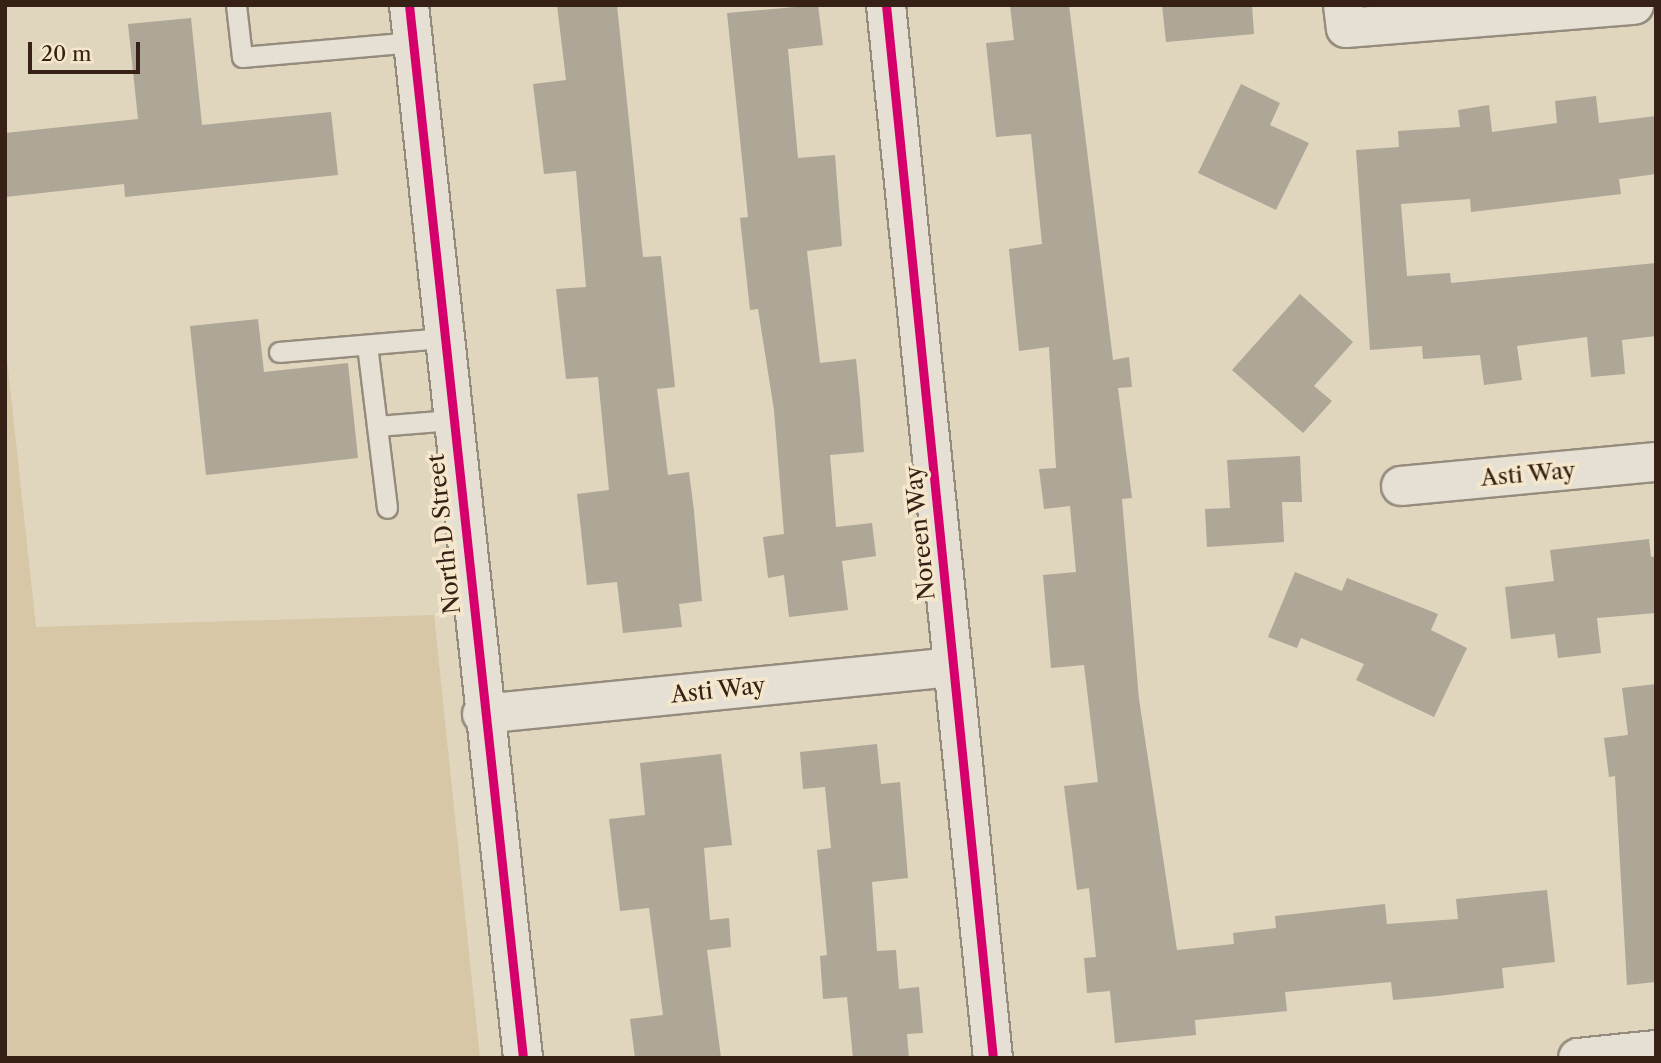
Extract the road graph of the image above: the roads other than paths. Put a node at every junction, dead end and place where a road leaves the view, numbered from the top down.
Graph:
1 (236, 5) edge
2 (409, 5) edge
3 (886, 5) edge
4 (1634, 5) edge
5 (1344, 17) edge
6 (413, 42) junction
7 (443, 338) junction
8 (367, 345) junction
9 (279, 352) dead end
10 (452, 420) junction
11 (377, 426) junction
12 (1656, 462) edge
13 (1401, 485) dead end
14 (387, 508) dead end
15 (953, 667) junction
16 (482, 714) junction
17 (1656, 1050) edge
18 (523, 1058) edge
19 (993, 1058) edge
20 (1578, 1058) edge

1 - 6 lane
2 - 6 street, North D Street
3 - 15 street, Noreen Way
4 - 5 street
6 - 7 street, North D Street
7 - 8 lane
7 - 10 street, North D Street
8 - 9 lane
8 - 11 lane
10 - 11 lane
10 - 16 street, North D Street
11 - 14 lane
12 - 13 street, Asti Way
15 - 16 street, Asti Way
15 - 19 street, Noreen Way
16 - 18 street, North D Street
17 - 20 street

